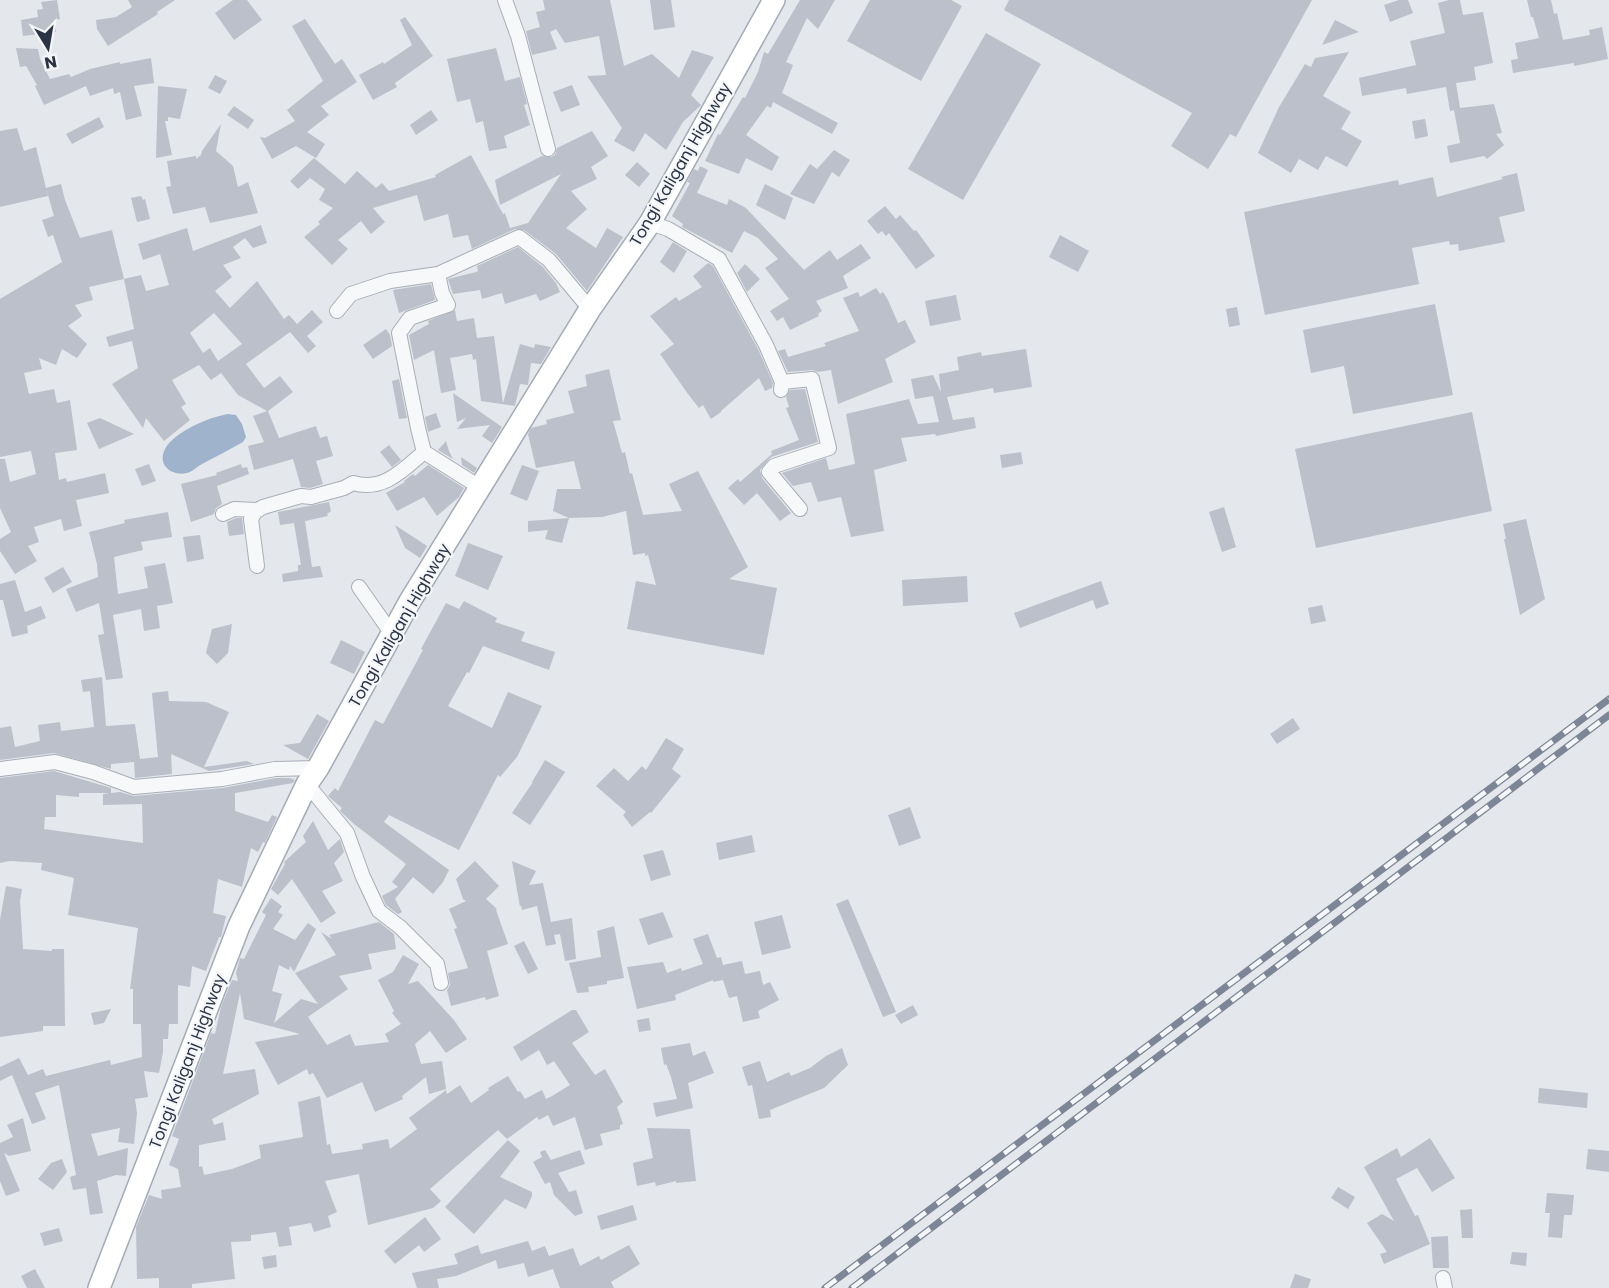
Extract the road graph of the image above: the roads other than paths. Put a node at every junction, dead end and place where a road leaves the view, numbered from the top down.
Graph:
1 (505, 0) edge
2 (774, 0) edge
3 (548, 149) dead end
4 (650, 223) junction
5 (438, 274) junction
6 (590, 309) junction
7 (337, 312) dead end
8 (424, 452) junction
9 (481, 488) junction
10 (263, 507) junction
11 (800, 509) dead end
12 (223, 514) dead end
13 (258, 566) dead end
14 (359, 586) dead end
15 (392, 634) junction
16 (0, 769) edge
17 (313, 776) junction
18 (441, 983) dead end
19 (99, 1288) edge

1 - 3 street
2 - 4 main road, Tongi Kaliganj Highway
4 - 6 main road, Tongi Kaliganj Highway
4 - 11 street
5 - 6 street
5 - 7 street
5 - 8 street
6 - 9 main road, Tongi Kaliganj Highway
8 - 9 street
8 - 10 street
9 - 15 main road, Tongi Kaliganj Highway
10 - 12 street
10 - 13 street
14 - 15 street
15 - 17 main road, Tongi Kaliganj Highway
16 - 17 street
17 - 18 street
17 - 19 main road, Tongi Kaliganj Highway

